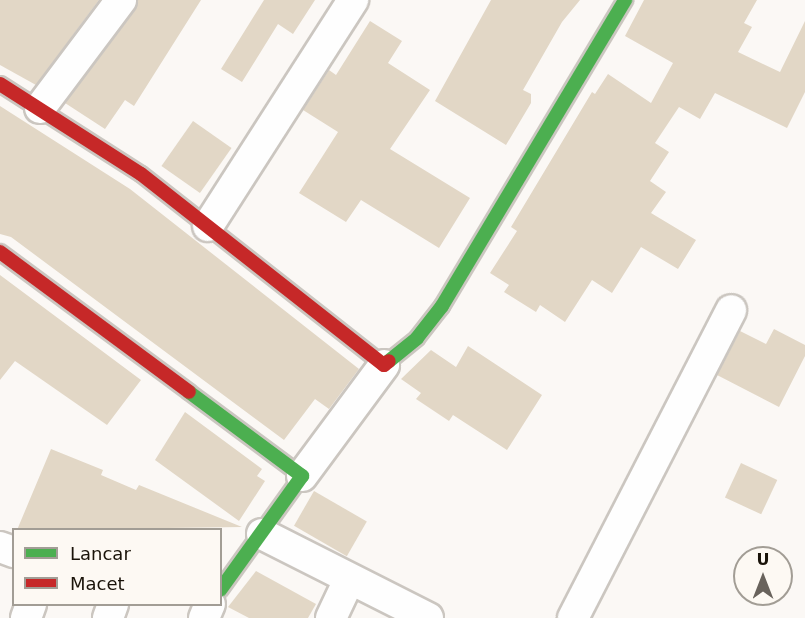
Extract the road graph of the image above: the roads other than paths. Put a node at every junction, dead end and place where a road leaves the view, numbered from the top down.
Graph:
1 (121, 0) edge
2 (353, 0) edge
3 (625, 0) edge
4 (0, 84) edge
5 (40, 108) junction
6 (208, 226) junction
7 (0, 252) edge
8 (731, 310) dead end
9 (384, 365) junction
10 (302, 476) junction
11 (262, 534) junction
12 (349, 580) junction
13 (222, 587) edge
14 (331, 618) edge
15 (428, 618) edge
16 (573, 618) edge

1 - 5 street
2 - 6 street
3 - 9 street
4 - 5 street
5 - 6 street
6 - 9 street
7 - 10 street
8 - 16 street
9 - 10 street
10 - 11 street
11 - 12 street
11 - 13 street
12 - 14 street
12 - 15 street

